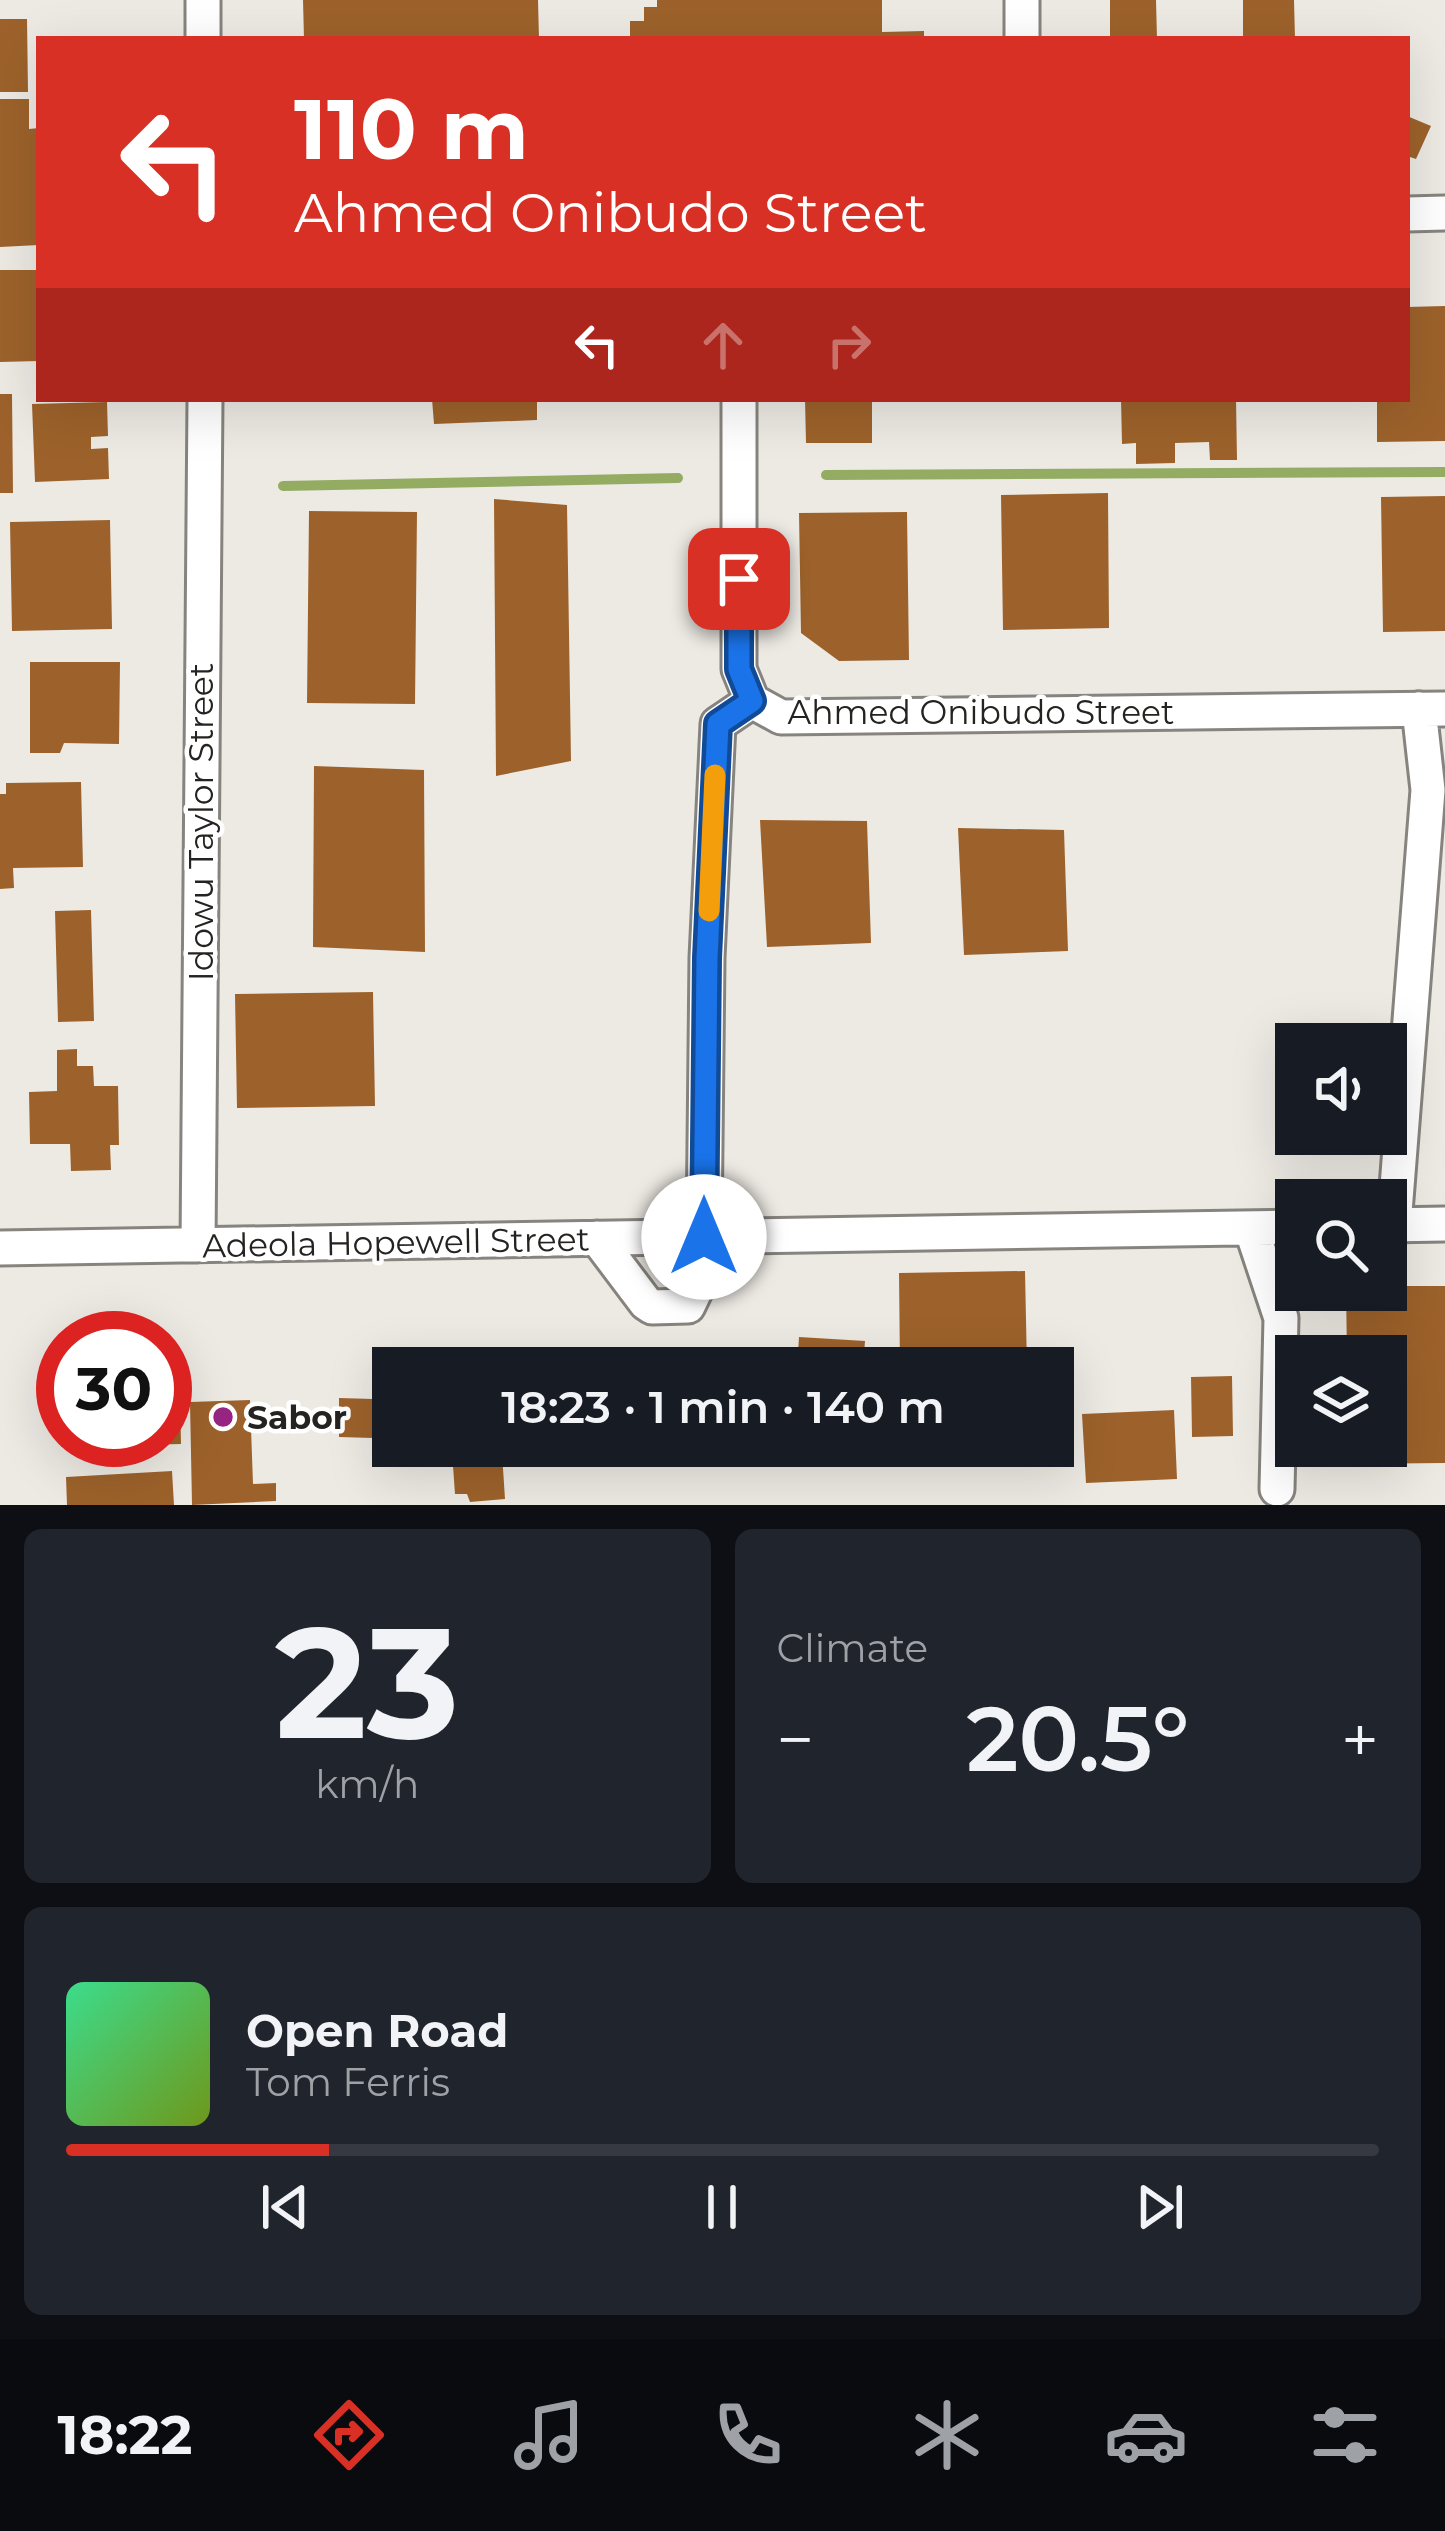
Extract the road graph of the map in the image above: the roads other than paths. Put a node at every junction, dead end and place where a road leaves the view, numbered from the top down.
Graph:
1 (203, 0) edge
2 (1022, 0) edge
3 (203, 36) edge
4 (1022, 36) edge
5 (1410, 214) edge
6 (1445, 214) edge
7 (205, 402) edge
8 (739, 402) edge
9 (752, 701) junction
10 (1432, 709) edge
11 (1394, 1179) edge
12 (1445, 1224) edge
13 (1407, 1225) edge
14 (1275, 1227) edge
15 (1251, 1228) junction
16 (697, 1237) junction
17 (597, 1238) junction
18 (198, 1245) junction
19 (0, 1248) edge
20 (1277, 1489) dead end

1 - 3 street
2 - 4 street
5 - 6 street
7 - 18 street, Idowu Taylor Street
8 - 9 street, Ahmed Onibudo Street
9 - 10 street, Ahmed Onibudo Street
9 - 16 street
10 - 11 street
12 - 13 street
14 - 15 street, Adeola Hopewell Street
15 - 16 street, Adeola Hopewell Street
15 - 20 street
16 - 17 street, Adeola Hopewell Street
16 - 17 street
17 - 18 street, Adeola Hopewell Street
18 - 19 street, Adeola Hopewell Street

